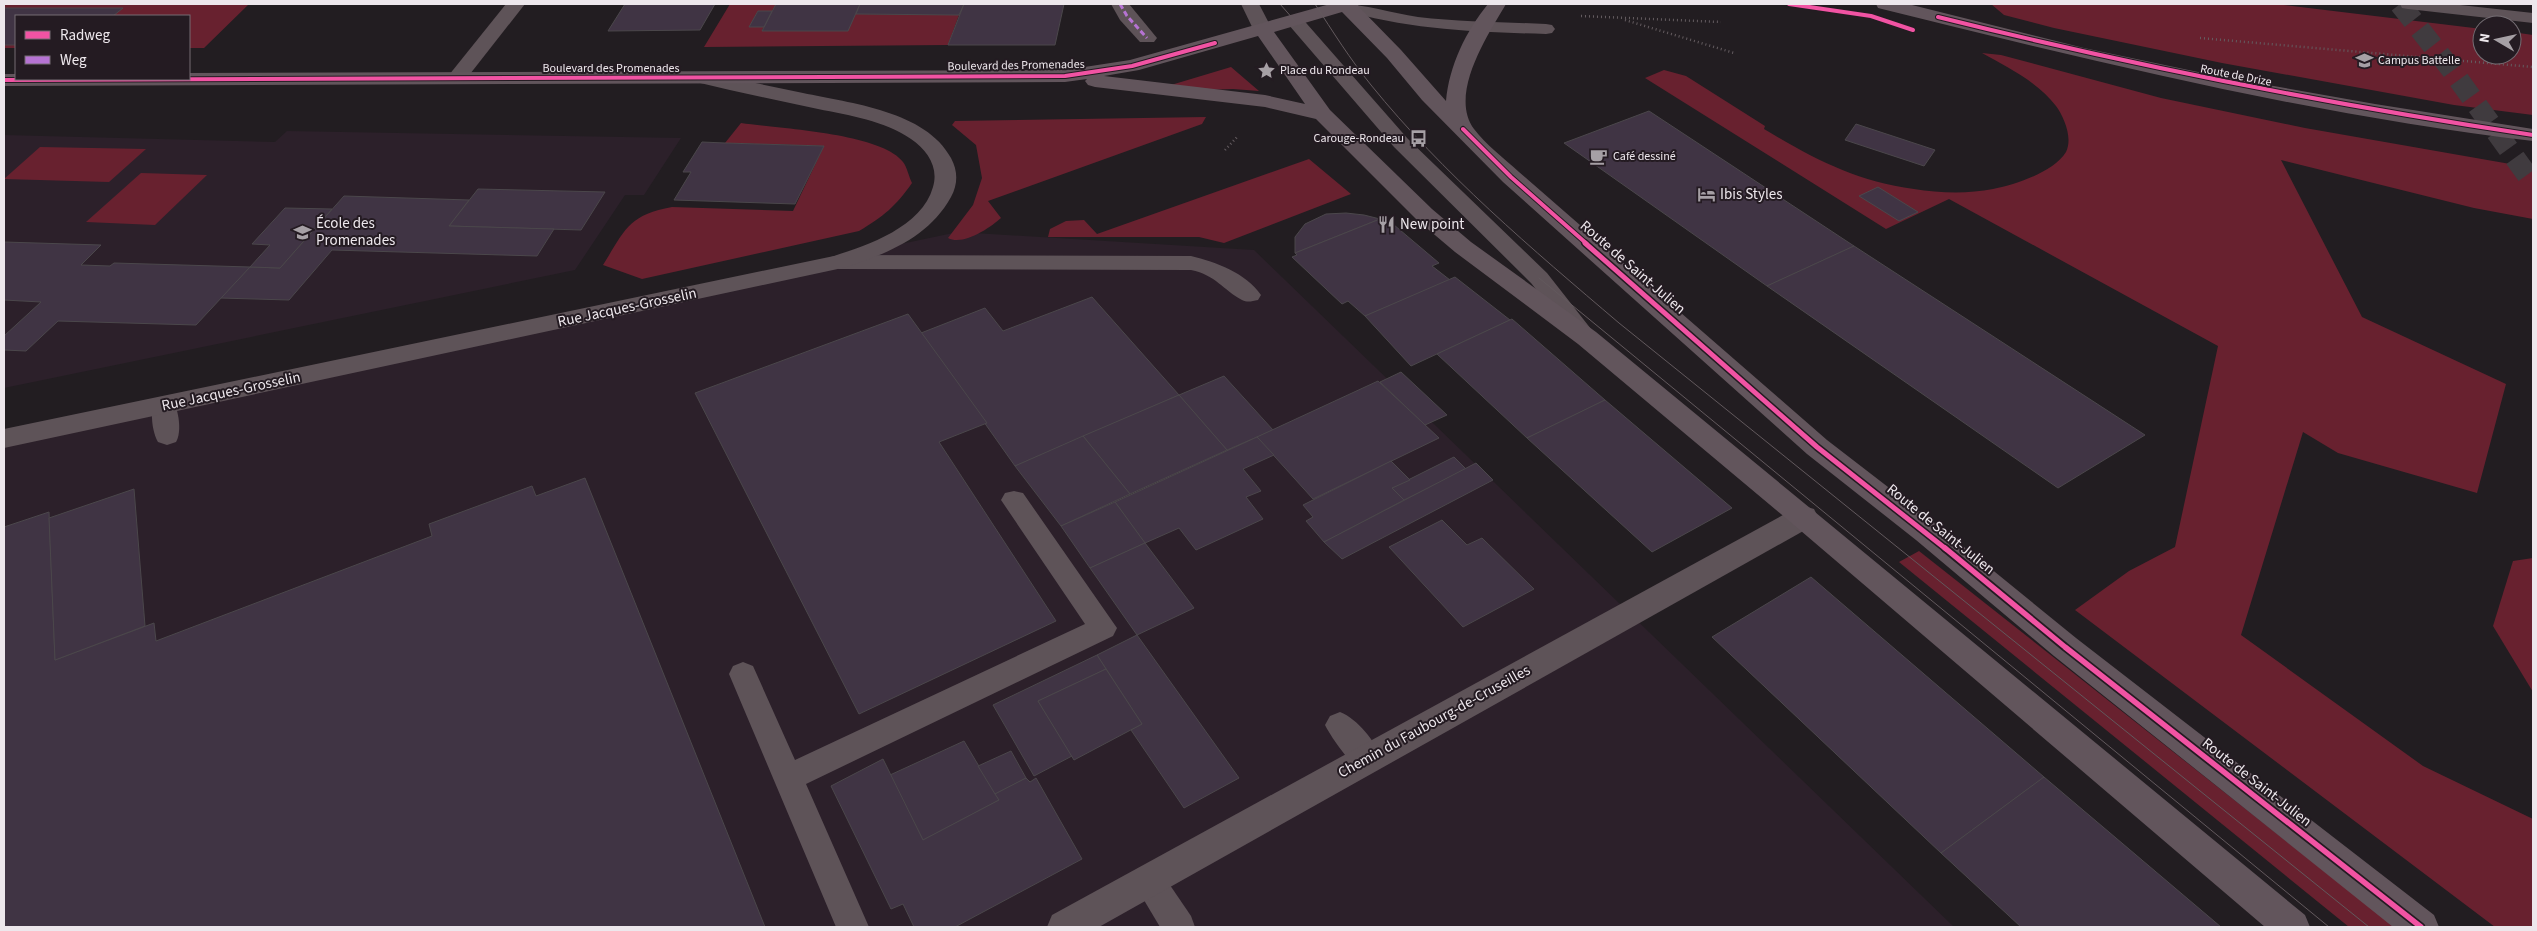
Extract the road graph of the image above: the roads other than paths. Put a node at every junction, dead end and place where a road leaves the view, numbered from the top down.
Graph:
1 (516, 4) edge
2 (1120, 4) edge
3 (1250, 4) edge
4 (1347, 4) edge
5 (1497, 4) edge
6 (1885, 4) edge
7 (2408, 4) edge
8 (2533, 18) edge
9 (1294, 20) junction
10 (1481, 26) junction
11 (1546, 29) dead end
12 (1262, 30) junction
13 (1147, 38) dead end
14 (1052, 76) junction
15 (703, 78) junction
16 (456, 79) junction
17 (190, 80) edge
18 (1322, 114) junction
19 (1463, 129) junction
20 (2533, 135) edge
21 (839, 262) junction
22 (1250, 295) dead end
23 (1586, 338) junction
24 (164, 405) junction
25 (167, 436) dead end
26 (4, 439) edge
27 (1014, 500) dead end
28 (1804, 518) junction
29 (743, 674) dead end
30 (1340, 725) dead end
31 (1368, 758) junction
32 (789, 778) junction
33 (1148, 880) junction
34 (852, 927) edge
35 (1065, 927) edge
36 (1178, 927) edge
37 (2292, 927) edge
38 (2421, 927) edge

1 - 16 street
2 - 13 street
3 - 12 street
4 - 9 main road
4 - 10 lane
4 - 19 main road, Route de Saint-Julien
5 - 10 main road
6 - 20 main road, Route de Drize
7 - 8 lane
9 - 12 main road
9 - 23 lane
10 - 11 lane
10 - 19 main road
12 - 14 main road, Boulevard des Promenades
12 - 18 main road
14 - 15 main road, Boulevard des Promenades
14 - 18 main road
15 - 16 main road, Boulevard des Promenades
15 - 21 street, Rue Jacques-Grosselin
16 - 17 main road, Boulevard des Promenades
18 - 23 main road
19 - 38 main road, Route de Saint-Julien
21 - 22 lane
21 - 24 street, Rue Jacques-Grosselin
23 - 28 main road
24 - 25 lane
24 - 26 street, Rue Jacques-Grosselin
27 - 32 lane
28 - 31 street, Chemin du Faubourg-de-Cruseilles
28 - 37 main road
29 - 32 lane
30 - 31 lane
31 - 33 street, Chemin du Faubourg-de-Cruseilles
32 - 34 lane
33 - 35 street, Chemin du Faubourg-de-Cruseilles
33 - 36 lane

